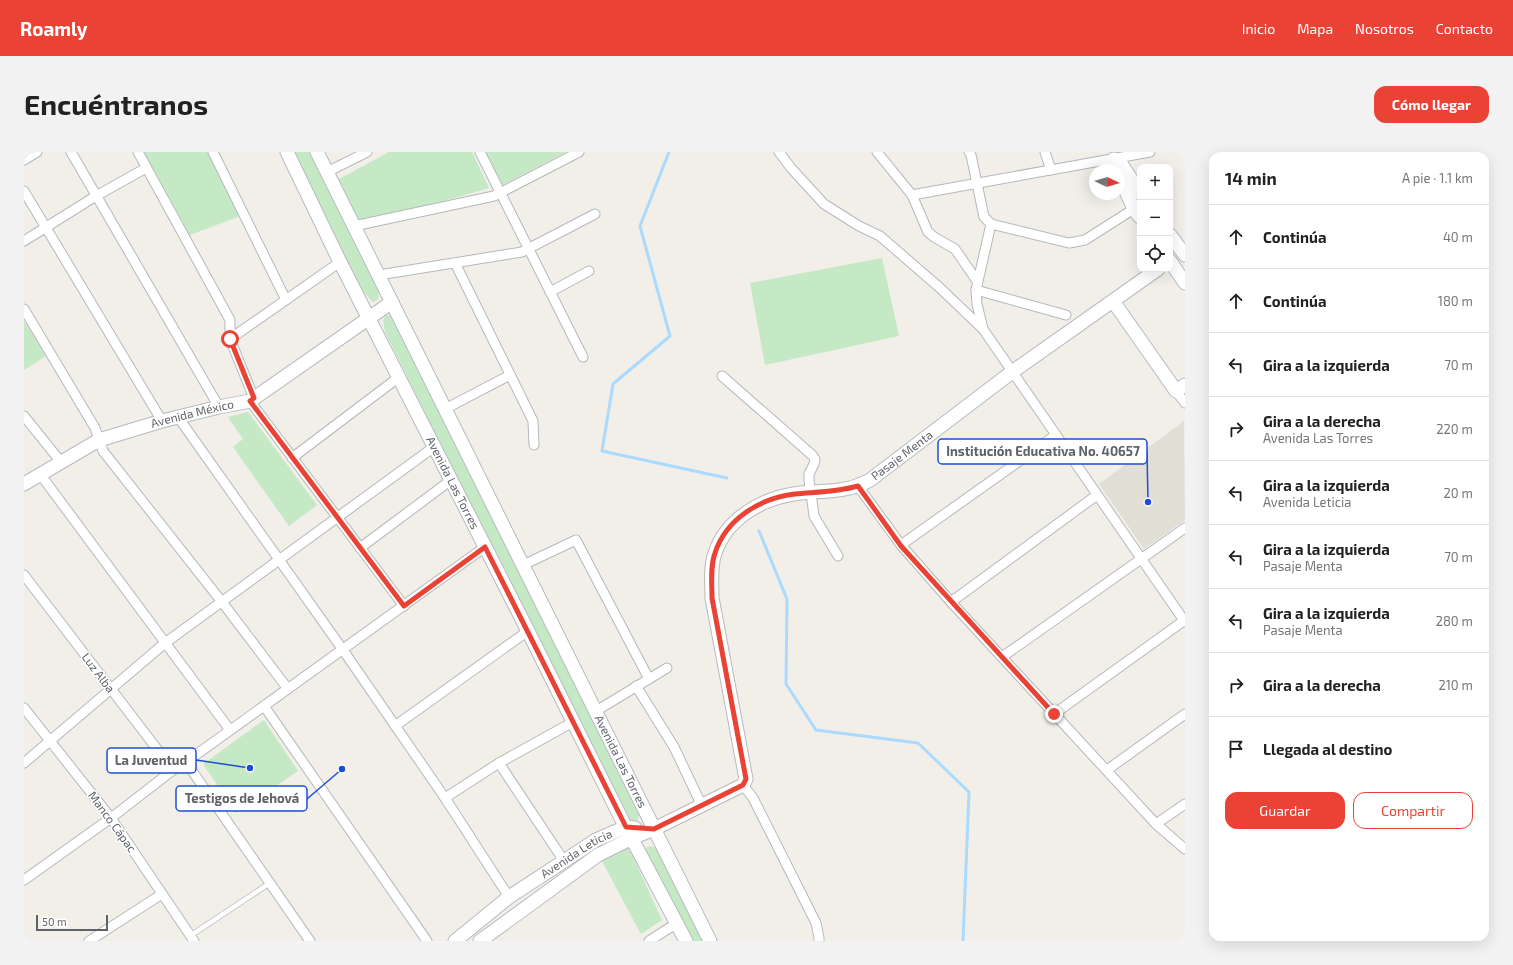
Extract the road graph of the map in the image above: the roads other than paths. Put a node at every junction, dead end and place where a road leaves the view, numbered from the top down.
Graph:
1 (37, 152) edge
2 (70, 152) edge
3 (138, 152) edge
4 (213, 152) edge
5 (287, 152) edge
6 (317, 152) edge
7 (367, 152) edge
8 (480, 152) edge
9 (579, 152) edge
10 (779, 152) edge
11 (877, 152) edge
12 (969, 152) edge
13 (1045, 152) edge
14 (1150, 152) edge
15 (24, 160) edge
16 (1114, 160) edge
17 (146, 168) junction
18 (1051, 170) junction
19 (327, 172) junction
20 (977, 183) junction
21 (1125, 187) edge
22 (1137, 188) edge
23 (24, 191) edge
24 (500, 193) junction
25 (912, 195) junction
26 (96, 196) junction
27 (1137, 208) edge
28 (1137, 211) edge
29 (595, 214) dead end
30 (991, 224) junction
31 (354, 226) junction
32 (46, 227) junction
33 (1171, 236) edge
34 (24, 241) edge
35 (528, 248) junction
36 (1184, 254) edge
37 (1173, 260) edge
38 (340, 262) junction
39 (455, 263) junction
40 (1173, 265) edge
41 (589, 271) dead end
42 (1154, 272) edge
43 (379, 277) junction
44 (1185, 283) edge
45 (977, 286) junction
46 (550, 292) junction
47 (286, 300) junction
48 (1113, 301) junction
49 (392, 302) junction
50 (24, 309) edge
51 (1066, 315) dead end
52 (370, 318) junction
53 (983, 329) junction
54 (230, 339) junction
55 (583, 357) dead end
56 (1012, 372) junction
57 (510, 375) junction
58 (722, 376) dead end
59 (399, 377) junction
60 (1181, 388) edge
61 (252, 400) junction
62 (1185, 403) edge
63 (219, 407) junction
64 (445, 409) junction
65 (24, 416) edge
66 (178, 417) junction
67 (162, 421) junction
68 (1056, 435) junction
69 (99, 440) junction
70 (534, 445) dead end
71 (434, 447) junction
72 (292, 458) junction
73 (61, 462) junction
74 (40, 474) junction
75 (451, 480) junction
76 (24, 484) edge
77 (858, 486) junction
78 (812, 493) junction
79 (1098, 495) junction
80 (338, 518) junction
81 (1185, 528) edge
82 (901, 546) junction
83 (485, 547) junction
84 (360, 548) junction
85 (838, 556) dead end
86 (1142, 559) junction
87 (278, 560) junction
88 (523, 565) junction
89 (24, 575) edge
90 (222, 602) junction
91 (951, 602) junction
92 (404, 606) junction
93 (1185, 621) edge
94 (528, 631) junction
95 (165, 643) junction
96 (343, 650) junction
97 (1002, 657) junction
98 (668, 668) dead end
99 (649, 679) junction
100 (636, 686) junction
101 (110, 689) junction
102 (288, 689) junction
103 (264, 706) junction
104 (24, 708) edge
105 (596, 711) junction
106 (1054, 714) junction
107 (1185, 714) edge
108 (573, 722) junction
109 (395, 726) junction
110 (230, 730) junction
111 (50, 741) junction
112 (186, 762) junction
113 (24, 763) edge
114 (499, 763) junction
115 (173, 770) junction
116 (1107, 770) junction
117 (743, 785) junction
118 (444, 798) junction
119 (1185, 804) edge
120 (702, 806) junction
121 (111, 818) junction
122 (1156, 824) junction
123 (654, 829) junction
124 (629, 833) junction
125 (1185, 849) edge
126 (564, 861) junction
127 (24, 880) edge
128 (270, 883) junction
129 (162, 894) junction
130 (509, 897) junction
131 (677, 923) junction
132 (192, 939) edge
133 (89, 941) edge
134 (310, 941) edge
135 (427, 941) edge
136 (455, 941) edge
137 (480, 941) edge
138 (649, 941) edge
139 (686, 941) edge
140 (710, 941) edge
141 (819, 941) edge

1 - 15 street
2 - 26 street
3 - 17 street
4 - 47 street
5 - 38 street, Avenida Las Torres
6 - 19 street, Avenida Las Torres
7 - 19 street
8 - 24 street
9 - 24 street
10 - 53 street
11 - 25 street
12 - 20 street
13 - 18 street
14 - 16 street
16 - 18 street
16 - 22 street
17 - 26 street
17 - 54 street
18 - 20 street
19 - 31 street, Avenida Las Torres
20 - 25 street
20 - 30 street
21 - 27 street
23 - 32 street
24 - 31 street
24 - 35 street
25 - 45 street
26 - 32 street
26 - 63 street
28 - 30 street
29 - 35 street
30 - 45 street
31 - 43 street, Avenida Las Torres
32 - 34 street
32 - 67 street
33 - 36 street
35 - 39 street
35 - 46 street
36 - 37 street
38 - 47 street
38 - 52 street, Avenida Las Torres
39 - 43 street
39 - 57 street
40 - 44 street
41 - 46 street
42 - 48 street, Pasaje Menta
43 - 49 street, Avenida Las Torres
45 - 51 street
45 - 53 street
46 - 55 street
47 - 54 street
48 - 56 street, Pasaje Menta
48 - 60 street
49 - 52 street, Avenida México
49 - 64 street, Avenida Las Torres
50 - 69 street
52 - 59 street, Avenida Las Torres
52 - 61 street, Avenida México
53 - 56 street
54 - 61 street
56 - 68 street
56 - 77 street, Pasaje Menta
57 - 64 street
57 - 70 street
58 - 78 street
59 - 71 street, Avenida Las Torres
59 - 72 street
60 - 62 street
61 - 63 street, Avenida México
61 - 72 street
63 - 66 street, Avenida México
64 - 88 street, Avenida Las Torres
65 - 73 street
66 - 67 street, Avenida México
66 - 87 street
67 - 69 street, Avenida México
68 - 79 street
68 - 82 street
69 - 73 street, Avenida México
69 - 90 street
71 - 75 street, Avenida Las Torres
71 - 80 street
72 - 80 street
73 - 74 street, Avenida México
74 - 76 street, Avenida México
74 - 95 street
75 - 83 street, Avenida Las Torres
75 - 84 street
77 - 78 street, Pasaje Menta
77 - 82 street
78 - 85 street
78 - 117 street, Pasaje Menta
79 - 86 street
79 - 91 street
80 - 84 street
80 - 87 street
81 - 86 street
82 - 91 street
83 - 92 street
83 - 94 street, Avenida Las Torres
84 - 92 street
86 - 93 street
86 - 97 street
87 - 90 street
87 - 96 street
88 - 99 street
88 - 105 street, Avenida Las Torres
89 - 101 street, Luz Alba
90 - 95 street
90 - 102 street
91 - 97 street
92 - 96 street
93 - 106 street
94 - 108 street, Avenida Las Torres
94 - 109 street
95 - 101 street
95 - 110 street
96 - 102 street
96 - 109 street
97 - 106 street
98 - 99 street
99 - 100 street
100 - 105 street
100 - 120 street
101 - 111 street
101 - 115 street, Luz Alba
102 - 103 street
103 - 110 street
103 - 135 street
104 - 111 street, Manco Cápac
105 - 123 street, Avenida Las Torres
106 - 116 street
107 - 116 street
108 - 114 street
108 - 124 street, Avenida Las Torres
109 - 118 street
110 - 112 street
111 - 113 street
111 - 121 street, Manco Cápac
112 - 115 street
112 - 128 street
114 - 118 street
114 - 126 street
115 - 121 street
116 - 122 street
117 - 120 street
117 - 141 street
118 - 130 street
119 - 122 street
120 - 123 street
121 - 127 street
121 - 129 street, Manco Cápac
122 - 125 street
123 - 124 street, Avenida Leticia
123 - 140 street, Avenida Las Torres
124 - 126 street, Avenida Leticia
124 - 131 street, Avenida Las Torres
124 - 137 street, Avenida Leticia
126 - 130 street, Avenida Leticia
128 - 132 lane
128 - 134 street
129 - 132 street, Manco Cápac
129 - 133 street
130 - 136 street, Avenida Leticia
131 - 138 street
131 - 139 street, Avenida Las Torres

